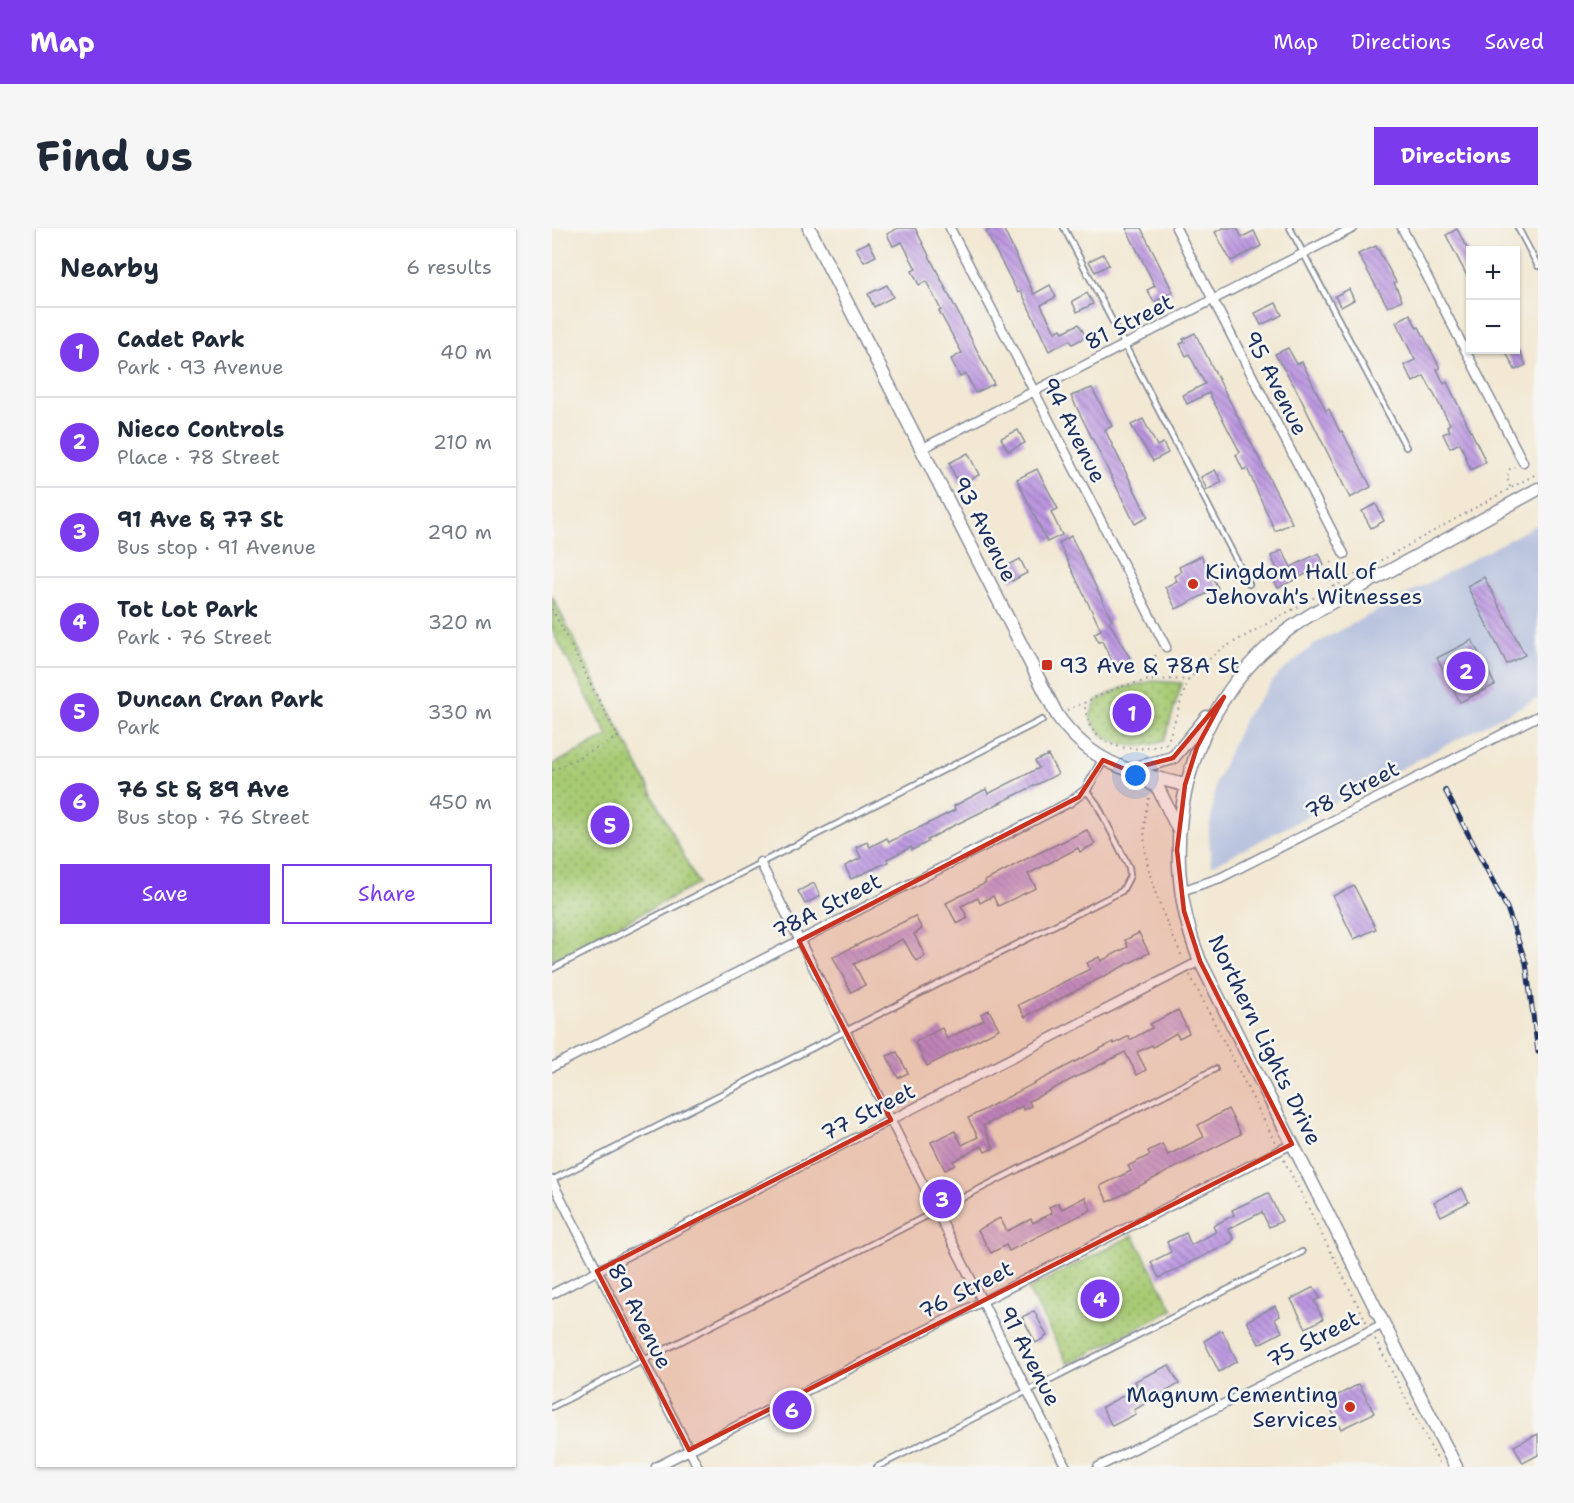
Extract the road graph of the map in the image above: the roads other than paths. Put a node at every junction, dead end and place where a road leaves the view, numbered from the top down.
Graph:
1 (809, 228) edge
2 (950, 228) edge
3 (1064, 228) edge
4 (1176, 228) edge
5 (1290, 228) edge
6 (1353, 228) edge
7 (1402, 228) edge
8 (1518, 228) edge
9 (1303, 254) junction
10 (1538, 266) edge
11 (1212, 300) junction
12 (1124, 345) junction
13 (1033, 391) junction
14 (1406, 447) dead end
15 (921, 449) junction
16 (1522, 462) road end
17 (1538, 489) edge
18 (1344, 554) road end
19 (1249, 584) dead end
20 (1166, 647) dead end
21 (1224, 697) junction
22 (1538, 716) edge
23 (1042, 720) dead end
24 (1103, 760) junction
25 (1127, 770) junction
26 (1185, 785) junction
27 (1086, 790) junction
28 (1178, 829) junction
29 (760, 862) junction
30 (1181, 891) junction
31 (799, 940) junction
32 (1200, 962) junction
33 (552, 969) edge
34 (846, 1031) junction
35 (552, 1067) edge
36 (1215, 1069) dead end
37 (891, 1120) junction
38 (1292, 1144) junction
39 (552, 1181) edge
40 (937, 1212) junction
41 (1302, 1252) dead end
42 (597, 1271) junction
43 (552, 1294) edge
44 (982, 1302) junction
45 (1383, 1324) junction
46 (643, 1361) junction
47 (1027, 1389) junction
48 (552, 1407) edge
49 (689, 1450) junction
50 (656, 1467) edge
51 (698, 1467) edge
52 (877, 1467) edge
53 (1066, 1467) edge
54 (1098, 1467) edge
55 (1456, 1467) edge

1 - 15 main road, 93 Avenue
2 - 13 street, 94 Avenue
3 - 12 lane
4 - 11 street, 95 Avenue
5 - 9 lane
6 - 9 street, 81 Street
7 - 16 street
8 - 10 lane
9 - 11 street, 81 Street
9 - 14 lane
11 - 12 street, 81 Street
11 - 18 street, 95 Avenue
12 - 13 street, 81 Street
12 - 19 lane
13 - 15 street, 81 Street
13 - 20 street, 94 Avenue
15 - 24 main road, 93 Avenue
17 - 21 main road, Northern Lights Drive
21 - 25 main road
21 - 26 main road, Northern Lights Drive
22 - 30 street, 78 Street
23 - 29 lane
24 - 25 main road, 93 Avenue
24 - 27 street, 78A Street
25 - 26 main road, 93 Avenue
25 - 28 main road
26 - 28 main road, Northern Lights Drive
27 - 31 street, 78A Street
27 - 34 lane
28 - 30 main road, Northern Lights Drive
29 - 31 street, 91 Avenue
29 - 33 lane
30 - 32 main road, Northern Lights Drive
31 - 34 street, 91 Avenue
31 - 35 street, 78A Street
32 - 37 street, 77 Street
32 - 38 main road, Northern Lights Drive
34 - 37 street, 91 Avenue
34 - 39 lane
36 - 40 lane
37 - 40 street, 91 Avenue
37 - 42 street, 77 Street
38 - 44 street, 76 Street
38 - 45 main road, Northern Lights Drive
39 - 42 street, 89 Avenue
40 - 44 street, 91 Avenue
40 - 46 lane
41 - 47 lane
42 - 43 street, 77 Street
42 - 46 street, 89 Avenue
44 - 47 street, 91 Avenue
44 - 49 street, 76 Street
45 - 54 street, 75 Street
45 - 55 main road, Northern Lights Drive
46 - 48 lane
46 - 49 street, 89 Avenue
47 - 52 lane
47 - 53 street, 91 Avenue
49 - 50 street, 76 Street
49 - 51 street, 89 Avenue

